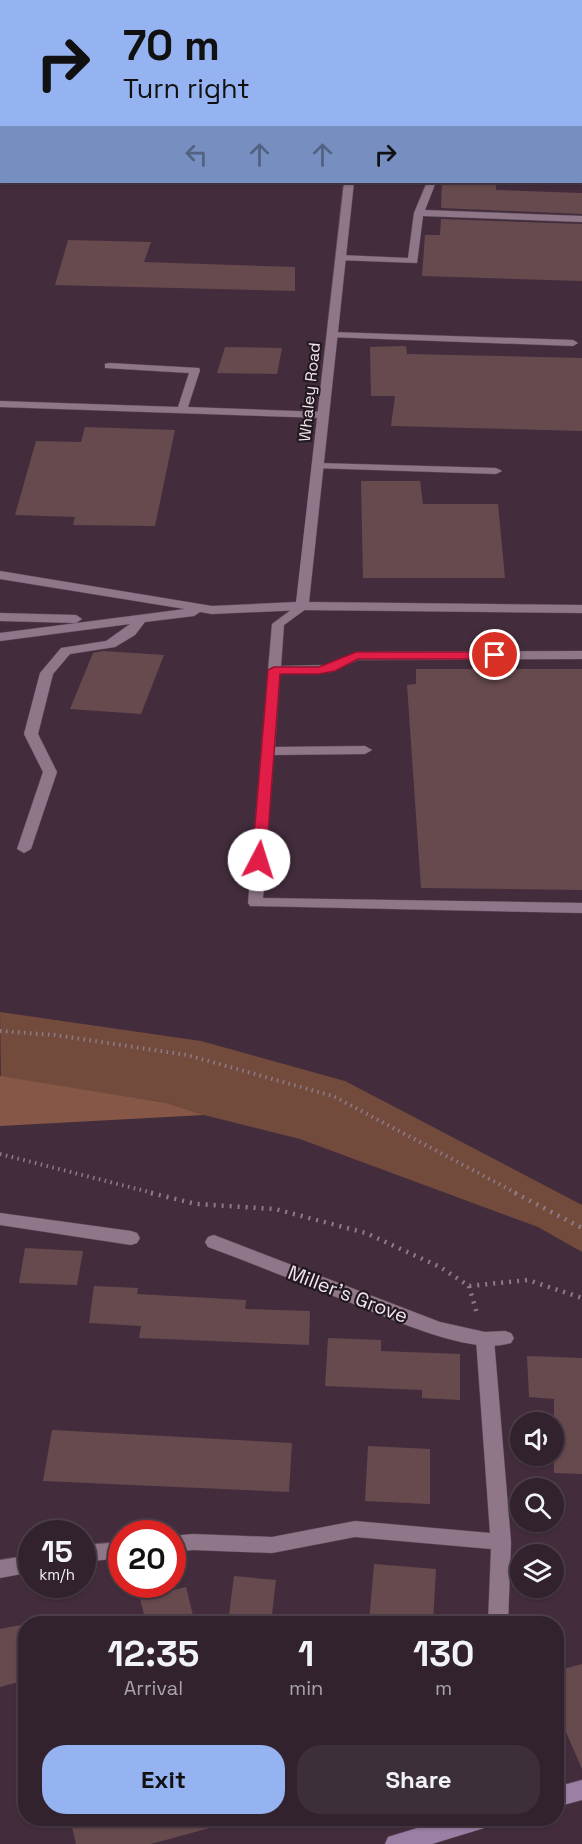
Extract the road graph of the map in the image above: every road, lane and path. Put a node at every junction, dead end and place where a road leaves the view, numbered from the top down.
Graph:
1 (349, 183) edge
2 (432, 183) edge
3 (419, 213) junction
4 (582, 219) edge
5 (340, 258) junction
6 (332, 335) junction
7 (573, 343) dead end
8 (109, 366) dead end
9 (0, 404) edge
10 (182, 410) junction
11 (323, 415) junction
12 (318, 466) junction
13 (496, 471) dead end
14 (0, 575) edge
15 (302, 606) junction
16 (582, 609) edge
17 (212, 610) junction
18 (0, 618) edge
19 (142, 618) junction
20 (121, 621) junction
21 (0, 637) edge
22 (582, 655) edge
23 (274, 670) junction
24 (366, 750) dead end
25 (268, 751) junction
26 (24, 849) dead end
27 (582, 908) edge
28 (0, 1031) edge
29 (0, 1154) edge
30 (0, 1219) edge
31 (582, 1228) edge
32 (131, 1238) dead end
33 (214, 1242) dead end
34 (582, 1298) edge
35 (505, 1338) dead end
36 (485, 1339) junction
37 (501, 1542) junction
38 (186, 1543) edge
39 (18, 1566) edge
40 (0, 1569) edge
41 (498, 1616) edge
42 (582, 1790) edge
43 (564, 1795) edge
44 (458, 1826) edge
45 (396, 1844) edge

1 - 5 street, Whaley Road
2 - 3 street
3 - 4 street
3 - 5 street
5 - 6 street, Whaley Road
6 - 7 street
6 - 11 street, Whaley Road
8 - 10 street
9 - 10 street
10 - 11 street
11 - 12 street, Whaley Road
12 - 13 street
12 - 15 street, Whaley Road
14 - 17 street
15 - 16 street
15 - 17 street
15 - 23 street
17 - 19 street
18 - 20 street
19 - 20 street
19 - 26 street
20 - 21 street
22 - 23 street
23 - 25 street
24 - 25 street
25 - 27 street
28 - 31 path
29 - 34 path
30 - 32 street
33 - 36 street, Miller's Grove
35 - 36 street, Miller's Grove
36 - 37 street
37 - 38 street
37 - 41 street
39 - 40 street
42 - 43 main road
44 - 45 main road

